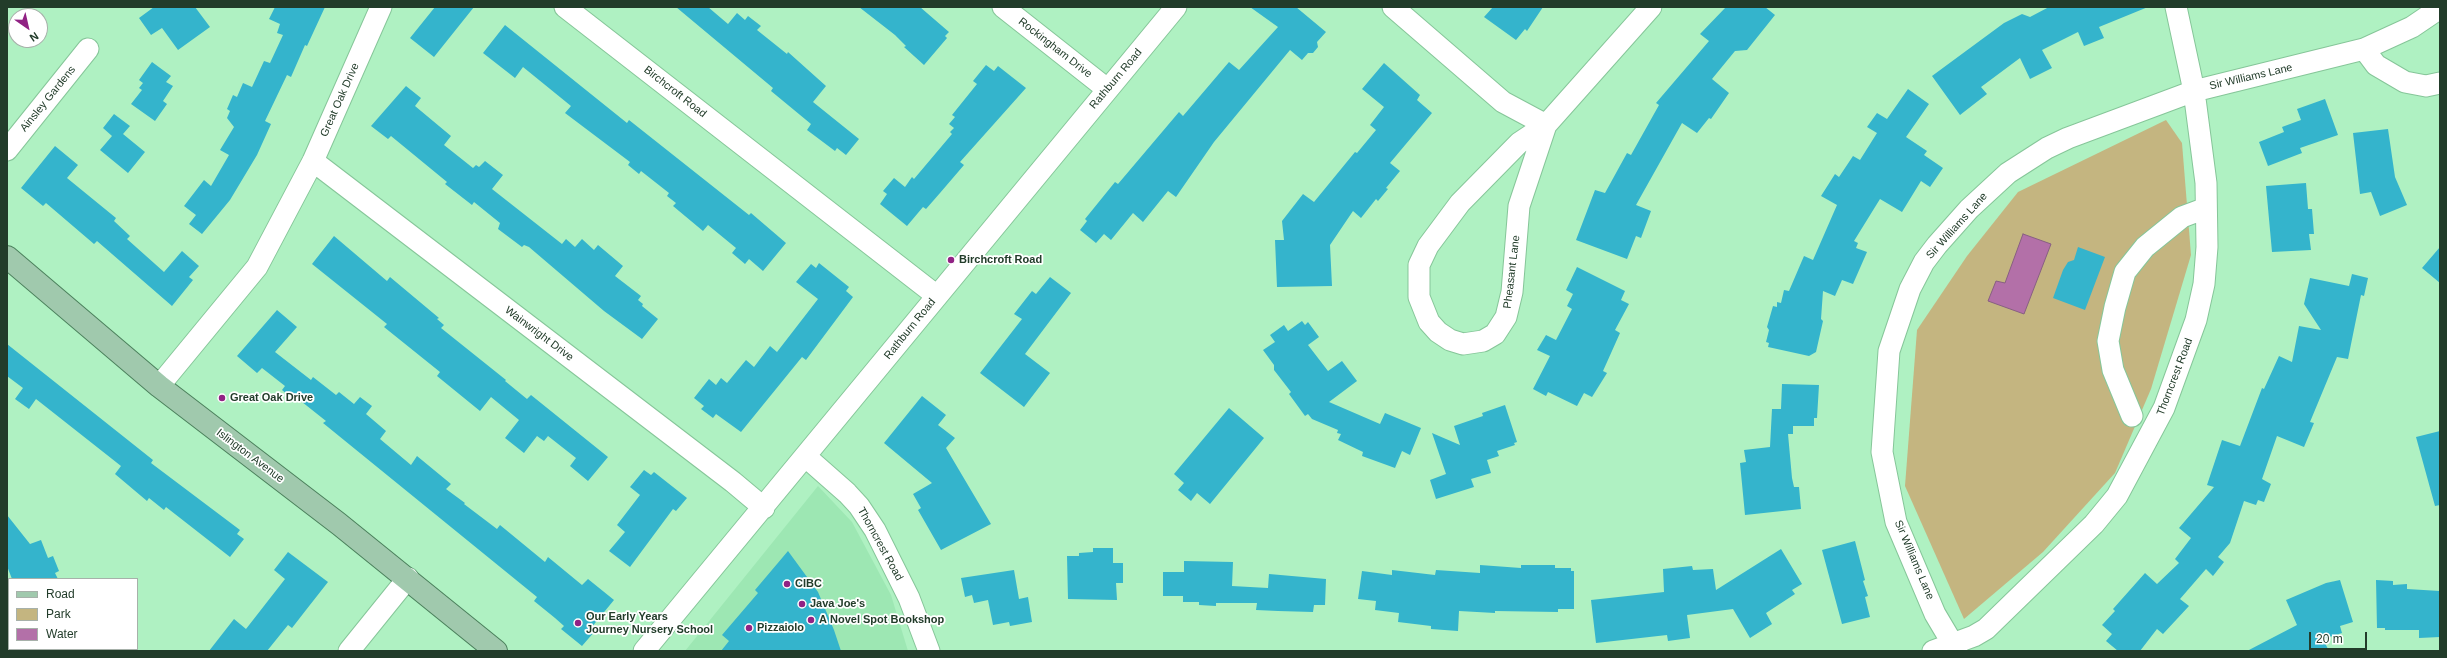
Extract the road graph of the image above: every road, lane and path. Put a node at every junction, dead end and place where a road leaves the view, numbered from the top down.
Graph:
1 (381, 7) edge
2 (565, 7) edge
3 (1003, 7) edge
4 (1176, 7) edge
5 (1393, 7) edge
6 (1651, 7) edge
7 (2176, 7) edge
8 (2440, 8) edge
9 (88, 49) dead end
10 (2364, 50) junction
11 (2440, 83) edge
12 (1107, 90) junction
13 (2194, 91) junction
14 (1546, 125) junction
15 (7, 150) edge
16 (313, 161) junction
17 (2206, 208) junction
18 (7, 257) edge
19 (937, 296) junction
20 (159, 386) junction
21 (2132, 416) dead end
22 (805, 456) junction
23 (764, 508) junction
24 (408, 578) junction
25 (1947, 649) edge
26 (349, 651) edge
27 (496, 651) edge
28 (644, 651) edge
29 (929, 651) edge

1 - 16 street, Great Oak Drive
2 - 19 street, Birchcroft Road
3 - 12 street, Rockingham Drive
4 - 12 street, Rathburn Road
5 - 14 street
6 - 14 street, Pheasant Lane
7 - 13 street, Thorncrest Road
8 - 10 street, Sir Williams Lane
9 - 15 street, Ainsley Gardens
10 - 11 street
10 - 13 street, Sir Williams Lane
12 - 19 street, Rathburn Road
13 - 17 street, Thorncrest Road
13 - 25 street, Sir Williams Lane
14 - 14 street, Pheasant Lane
16 - 20 street, Great Oak Drive
16 - 23 street, Wainwright Drive
17 - 21 street
17 - 25 street, Thorncrest Road
18 - 20 main road, Islington Avenue
19 - 22 street, Rathburn Road
20 - 24 main road, Islington Avenue
22 - 23 street, Rathburn Road
22 - 29 street, Thorncrest Road
23 - 28 street, Rathburn Road
24 - 26 street
24 - 27 main road, Islington Avenue

